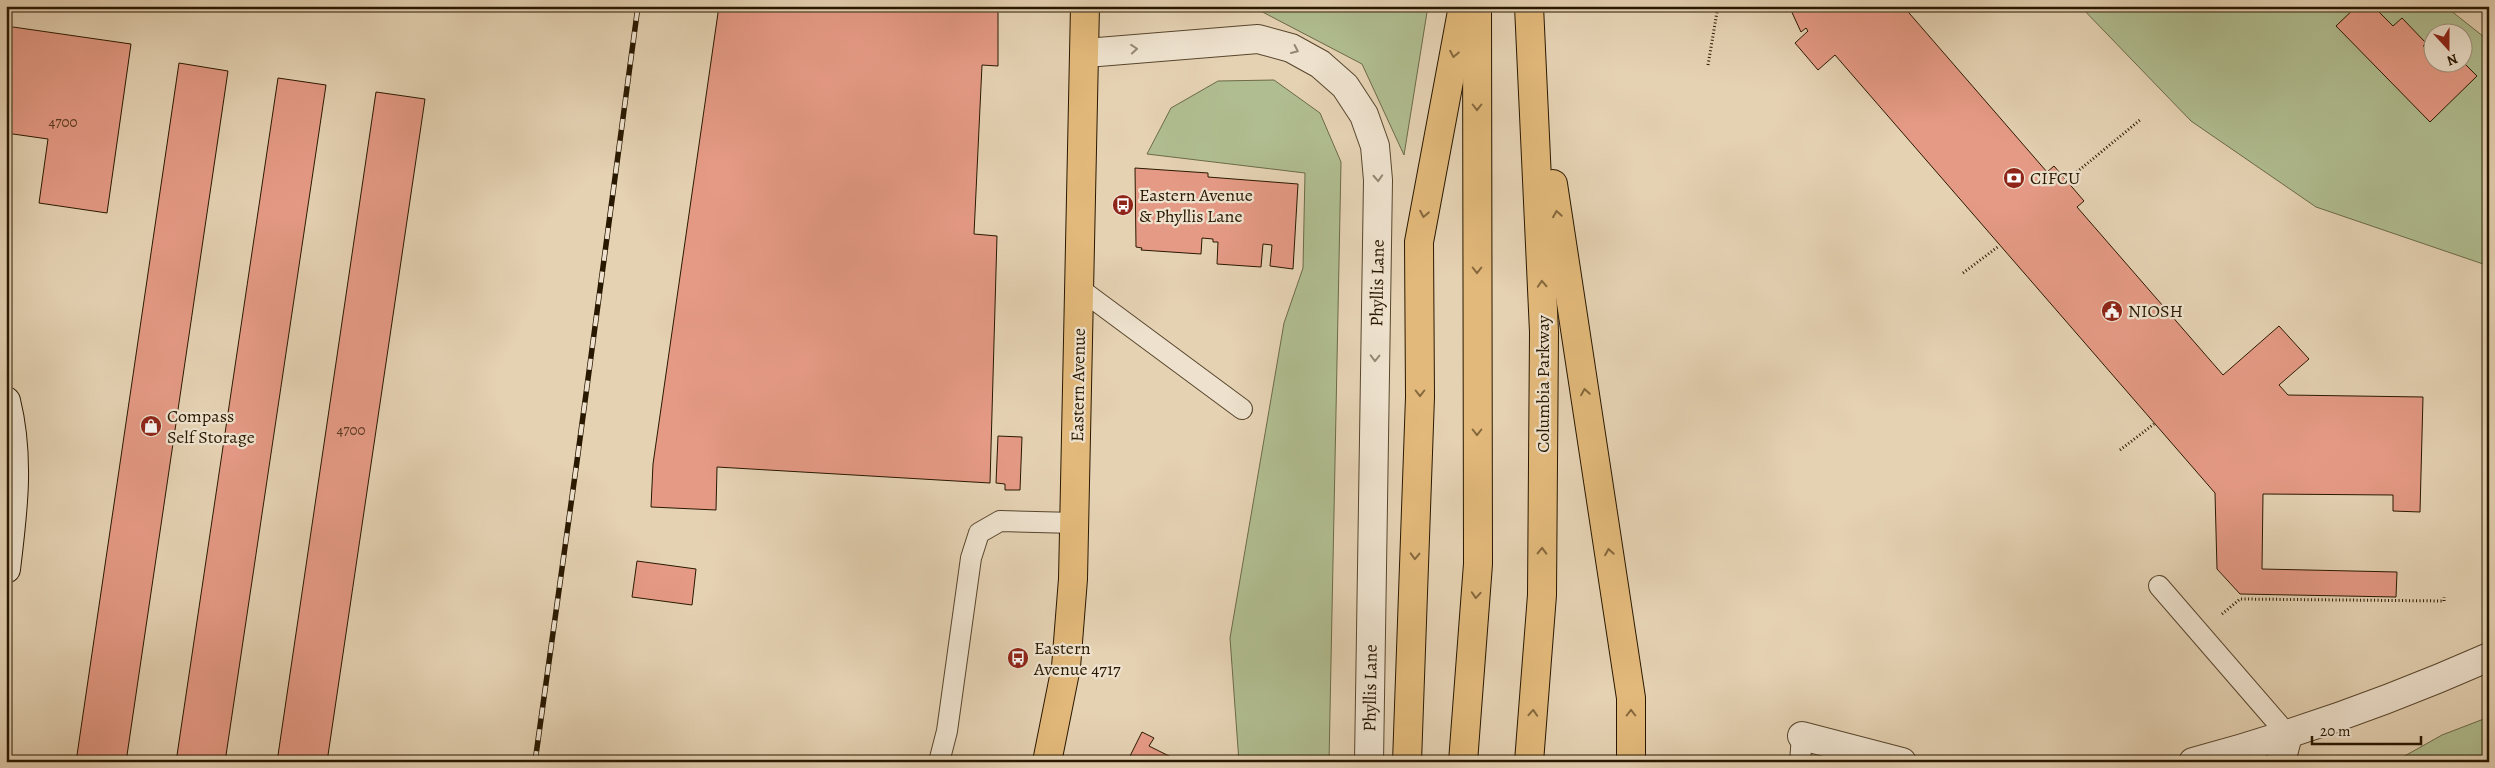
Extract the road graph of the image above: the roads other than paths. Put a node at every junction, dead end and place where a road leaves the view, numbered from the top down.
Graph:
1 (1085, 6) edge
2 (1463, 6) edge
3 (1477, 6) edge
4 (1529, 6) edge
5 (1530, 36) junction
6 (1086, 53) junction
7 (1080, 289) junction
8 (6, 401) edge
9 (1242, 409) dead end
10 (1075, 523) junction
11 (6, 568) edge
12 (2158, 586) dead end
13 (2489, 657) edge
14 (2288, 735) junction
15 (1801, 749) edge
16 (939, 762) edge
17 (1047, 762) edge
18 (1369, 762) edge
19 (1407, 762) edge
20 (1463, 762) edge
21 (1529, 762) edge
22 (1632, 762) edge
23 (1902, 762) edge
24 (2194, 762) edge
25 (2281, 762) edge

1 - 6 main road, Eastern Avenue
2 -> 19 main road
3 -> 20 main road
4 - 5 main road, Columbia Parkway
21 -> 5 main road, Columbia Parkway
22 -> 5 main road
6 - 7 main road, Eastern Avenue
6 -> 18 street, Phyllis Lane
7 - 9 lane
7 - 10 main road, Eastern Avenue
8 - 11 street
10 - 16 lane
10 - 17 main road, Eastern Avenue
12 - 14 lane
13 - 14 street
14 - 24 street
14 - 25 street
15 - 23 street

